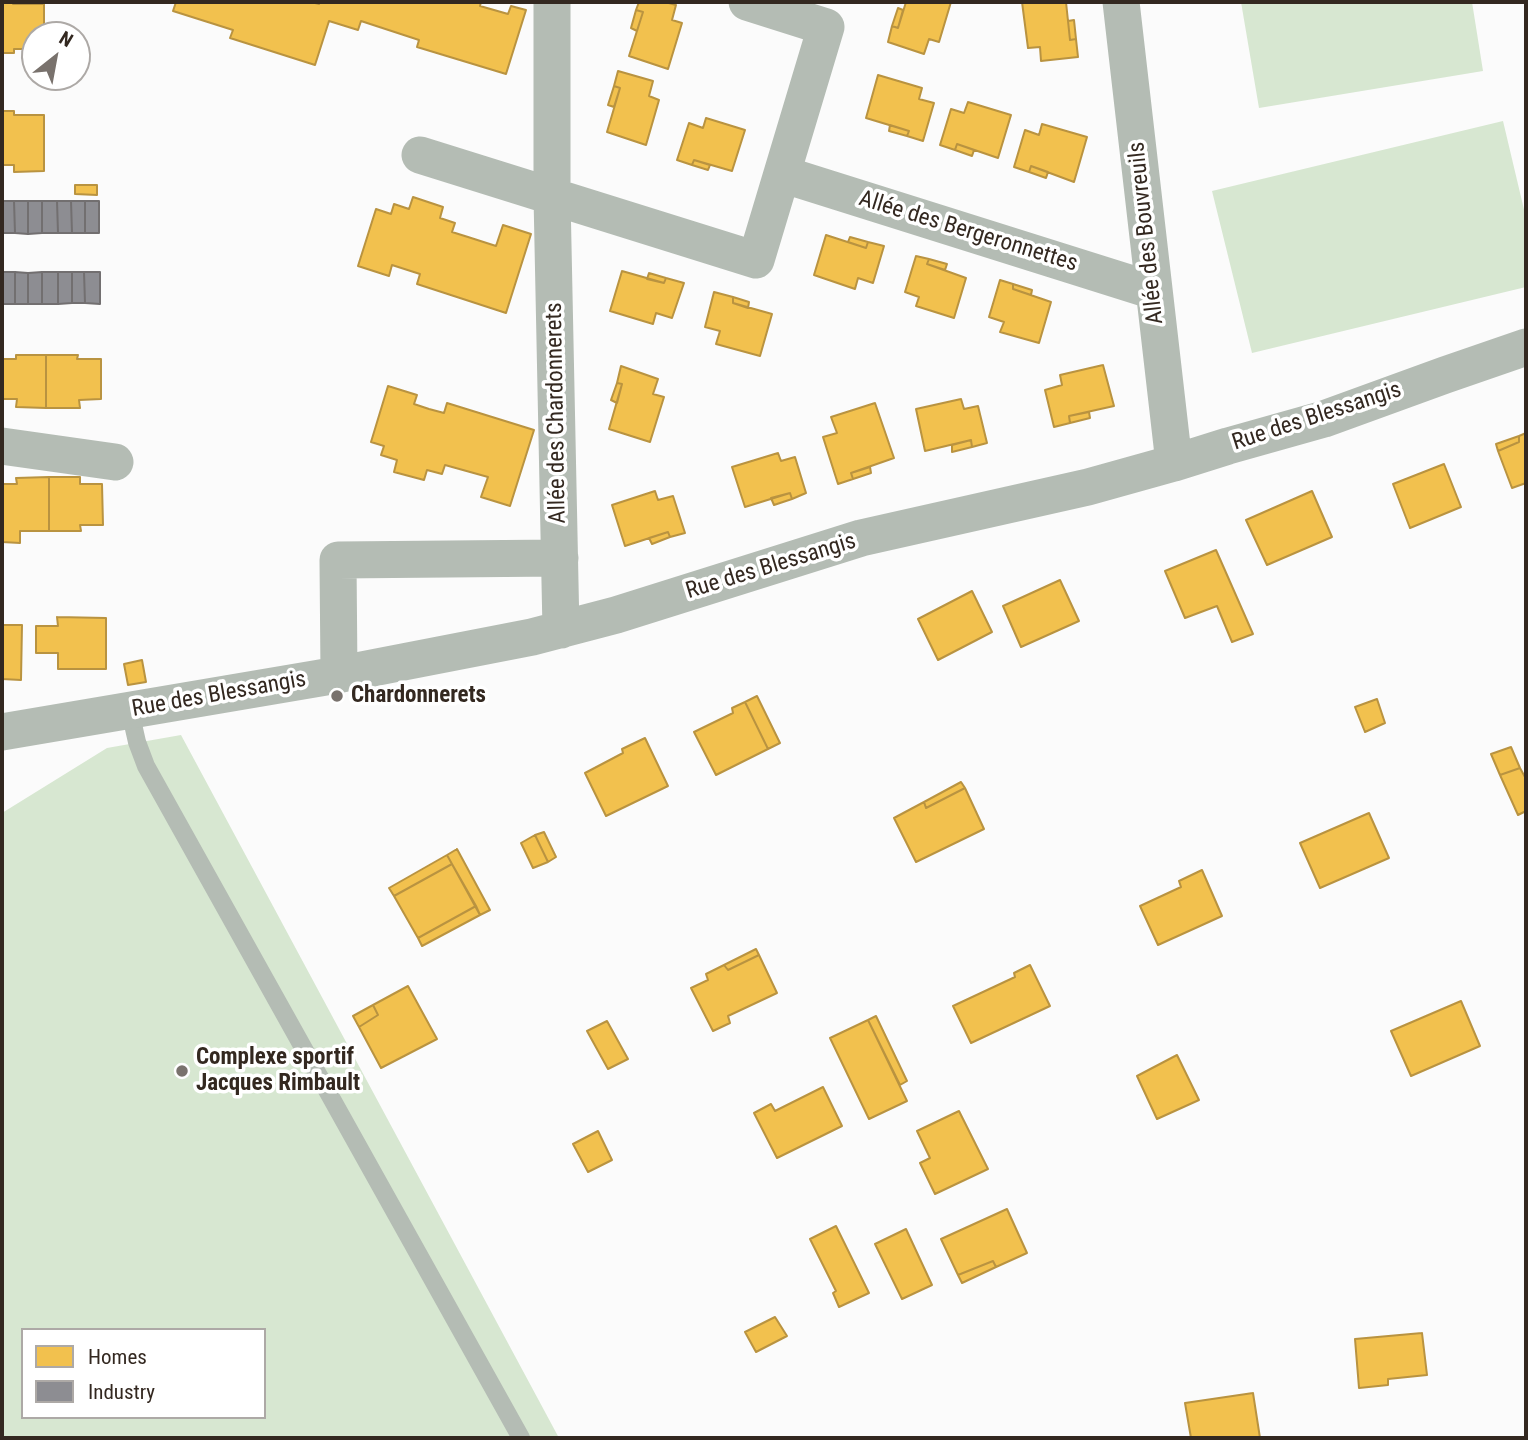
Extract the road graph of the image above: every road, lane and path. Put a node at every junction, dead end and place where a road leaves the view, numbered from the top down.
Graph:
1 (552, 2) edge
2 (747, 2) edge
3 (1121, 2) edge
4 (420, 155) dead end
5 (782, 174) junction
6 (552, 197) junction
7 (1154, 291) junction
8 (1526, 347) edge
9 (2, 446) edge
10 (115, 462) dead end
11 (1174, 463) junction
12 (560, 558) junction
13 (561, 630) junction
14 (339, 675) junction
15 (130, 711) junction
16 (2, 732) edge
17 (521, 1438) edge

1 - 6 street, Allée des Chardonnerets
2 - 5 street
3 - 7 street, Allée des Bouvreuils
4 - 6 street
5 - 6 street
5 - 7 street, Allée des Bergeronnettes
6 - 12 street, Allée des Chardonnerets
7 - 11 street, Allée des Bouvreuils
8 - 11 street, Rue des Blessangis
9 - 10 street
11 - 13 street, Rue des Blessangis
12 - 13 street, Allée des Chardonnerets
12 - 14 street
13 - 14 street, Rue des Blessangis
14 - 15 street, Rue des Blessangis
15 - 16 street, Rue des Blessangis
15 - 17 lane

